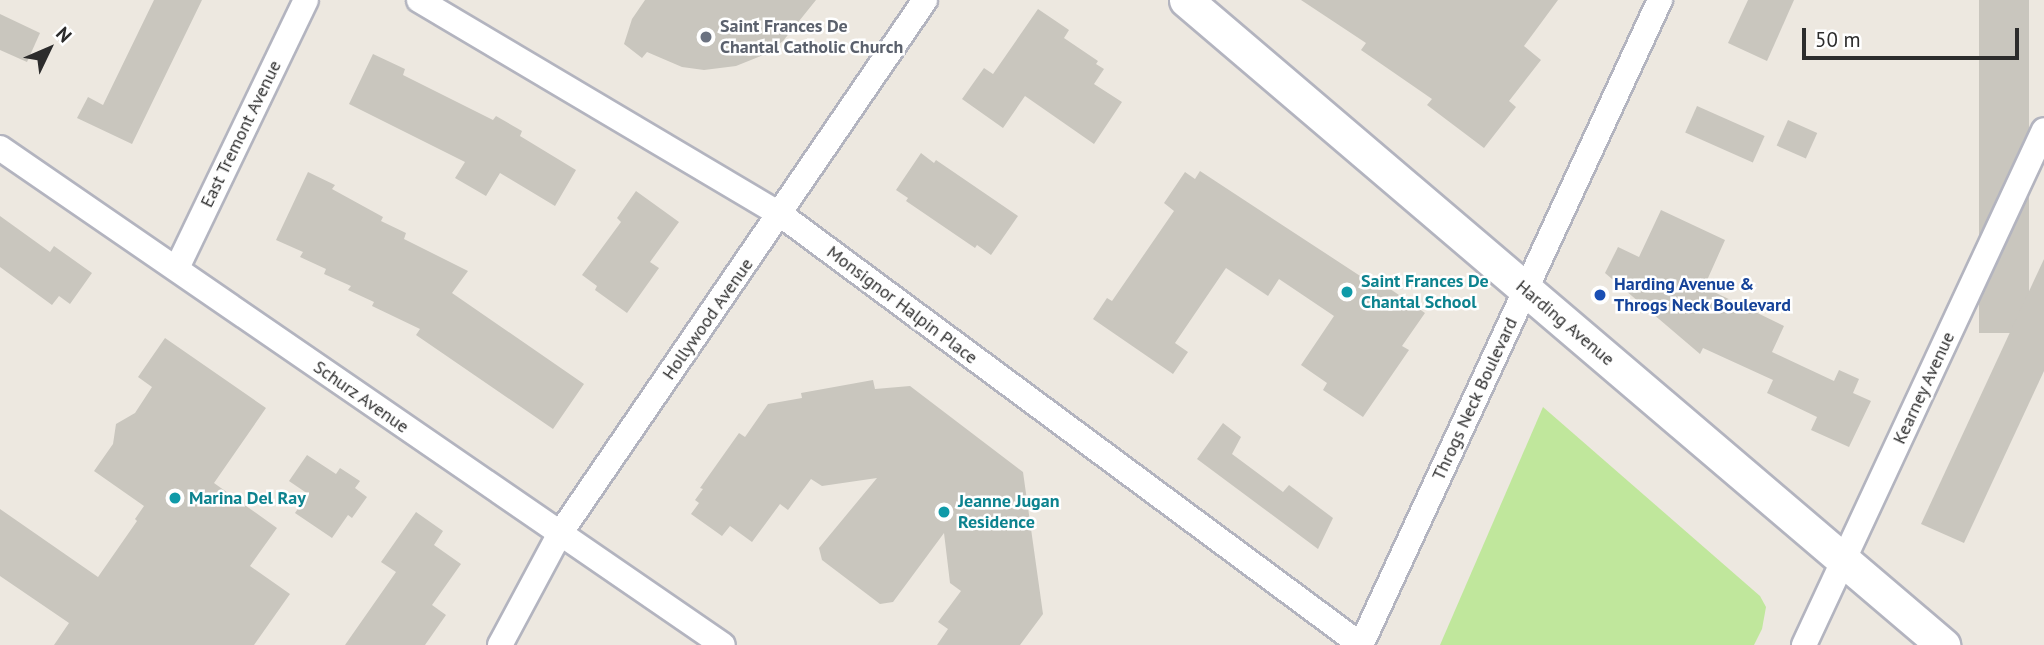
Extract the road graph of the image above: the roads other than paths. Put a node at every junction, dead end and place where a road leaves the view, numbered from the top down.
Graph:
1 (306, 0) edge
2 (419, 0) edge
3 (925, 0) edge
4 (1186, 0) edge
5 (1660, 0) edge
6 (2044, 130) edge
7 (0, 148) edge
8 (780, 214) junction
9 (177, 268) junction
10 (1526, 290) junction
11 (559, 535) junction
12 (1844, 560) junction
13 (500, 645) edge
14 (723, 645) edge
15 (1361, 645) edge
16 (1804, 645) edge
17 (1943, 645) edge

1 - 9 street, East Tremont Avenue
2 - 8 street, Monsignor Halpin Place
3 - 8 street, Hollywood Avenue
4 - 10 street, Harding Avenue
5 - 10 street, Throgs Neck Boulevard
6 - 12 street, Kearney Avenue
7 - 9 street, Schurz Avenue
8 - 11 street, Hollywood Avenue
8 - 15 street, Monsignor Halpin Place
9 - 11 street, Schurz Avenue
10 - 12 street, Harding Avenue
10 - 15 street, Throgs Neck Boulevard
11 - 13 street, Hollywood Avenue
11 - 14 street, Schurz Avenue
12 - 16 street, Kearney Avenue
12 - 17 street, Harding Avenue

